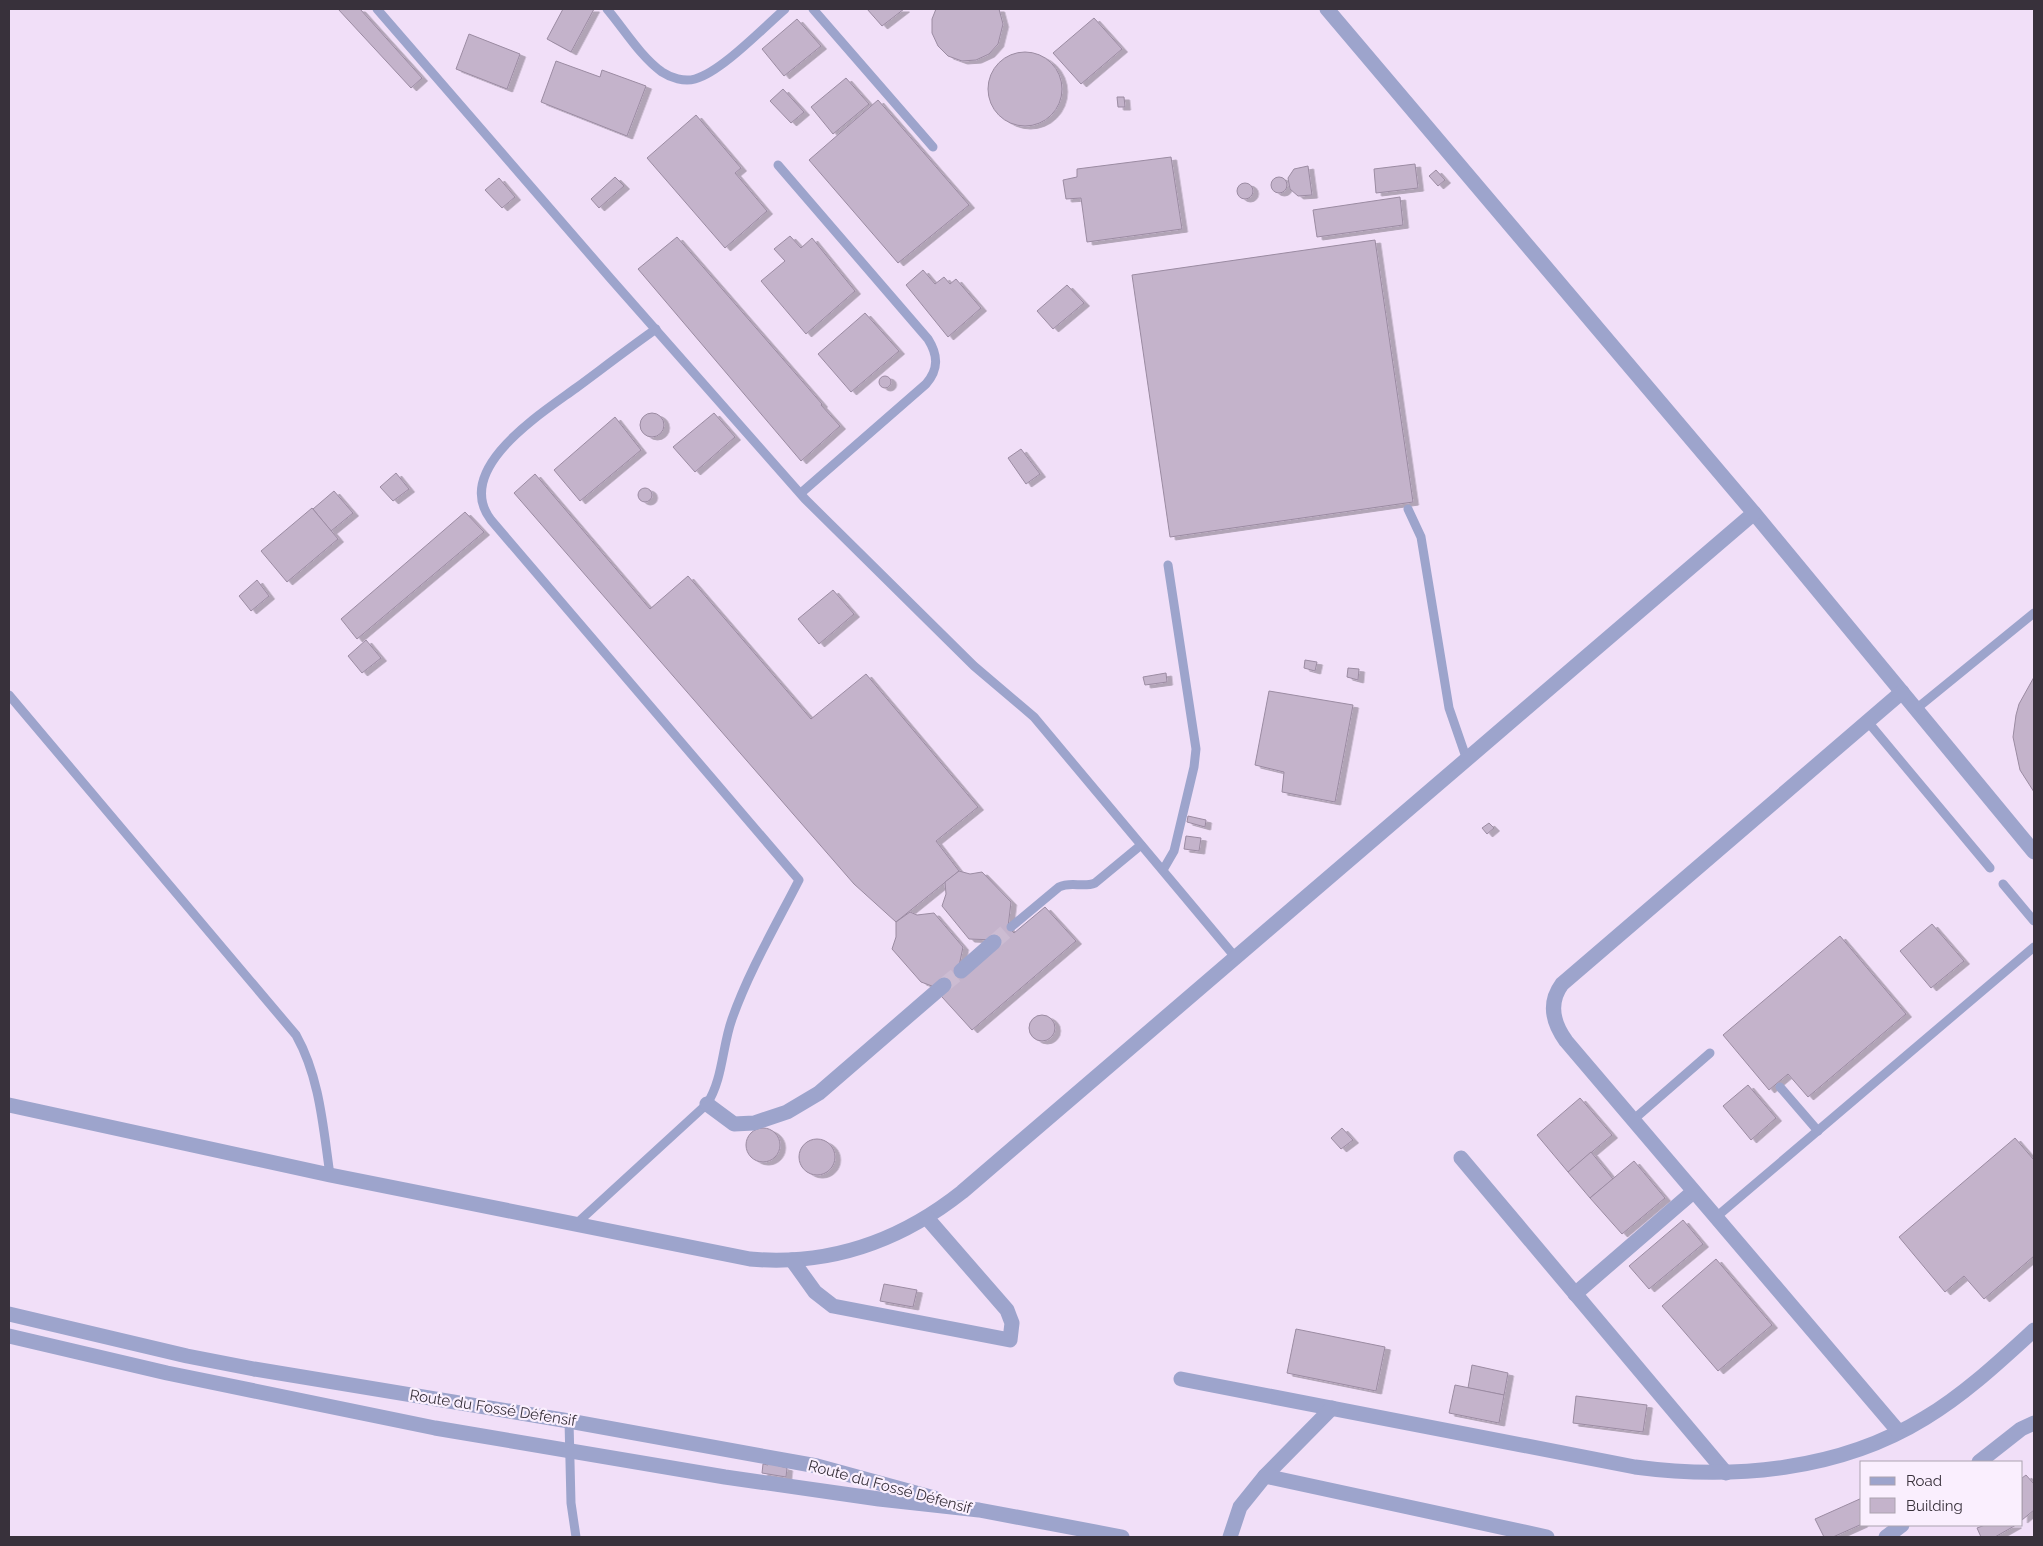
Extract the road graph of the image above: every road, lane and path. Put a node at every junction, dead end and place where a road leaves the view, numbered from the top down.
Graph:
1 (377, 9) edge
2 (607, 9) edge
3 (785, 9) edge
4 (813, 9) edge
5 (1327, 9) edge
6 (933, 147) dead end
7 (778, 165) dead end
8 (656, 329) junction
9 (801, 493) junction
10 (1408, 509) dead end
11 (1754, 513) junction
12 (1168, 565) dead end
13 (2034, 613) edge
14 (1902, 692) junction
15 (9, 695) edge
16 (1916, 709) junction
17 (1868, 722) junction
18 (1466, 760) junction
19 (1141, 845) junction
20 (2034, 852) edge
21 (1990, 868) dead end
22 (1163, 870) junction
23 (2003, 884) dead end
24 (2034, 921) edge
25 (1012, 927) tunnel mouth
26 (994, 942) tunnel mouth
27 (2034, 947) edge
28 (1236, 958) junction
29 (961, 971) tunnel mouth
30 (944, 985) tunnel mouth
31 (1710, 1053) dead end
32 (1780, 1087) dead end
33 (707, 1104) junction
34 (9, 1105) edge
35 (1632, 1120) junction
36 (1818, 1131) junction
37 (1461, 1158) dead end
38 (330, 1175) junction
39 (1693, 1192) junction
40 (927, 1218) junction
41 (1715, 1218) junction
42 (576, 1224) junction
43 (792, 1260) junction
44 (1576, 1294) junction
45 (9, 1314) edge
46 (2034, 1330) edge
47 (9, 1336) edge
48 (1181, 1379) dead end
49 (1332, 1408) junction
50 (569, 1421) junction
51 (2034, 1423) edge
52 (1899, 1432) junction
53 (569, 1451) junction
54 (1980, 1461) edge
55 (1726, 1473) junction
56 (1266, 1476) junction
57 (979, 1510) junction
58 (1901, 1526) edge
59 (576, 1537) edge
60 (1122, 1537) edge
61 (1230, 1537) edge
62 (1547, 1537) edge
63 (1886, 1537) edge

1 - 8 lane
2 - 3 lane
4 - 6 lane
5 - 11 street
7 - 9 lane
8 - 9 lane
8 - 33 lane
9 - 19 lane
10 - 18 lane
11 - 14 street
11 - 18 street
12 - 22 lane
13 - 16 lane
14 - 16 street
14 - 17 street
15 - 38 lane
16 - 20 street
17 - 21 lane
17 - 35 street
18 - 28 street
19 - 22 lane
19 - 25 lane
22 - 28 lane
23 - 24 lane
26 - 29 street
27 - 36 lane
28 - 40 street
30 - 33 street
31 - 35 lane
32 - 36 lane
33 - 42 lane
34 - 38 street
35 - 39 street
36 - 41 lane
37 - 44 street
38 - 42 street
39 - 41 street
39 - 44 street
40 - 43 street
40 - 43 street
41 - 52 street
42 - 43 street
44 - 55 street
45 - 50 street, Route du Fossé Défensif
46 - 52 street
47 - 53 street, Route du Fossé Défensif
48 - 49 street
49 - 55 street
49 - 56 street
50 - 53 lane
50 - 57 street, Route du Fossé Défensif
51 - 54 street
52 - 55 street
53 - 57 street, Route du Fossé Défensif
53 - 59 lane
56 - 61 street
56 - 62 street
57 - 60 street
58 - 63 street

